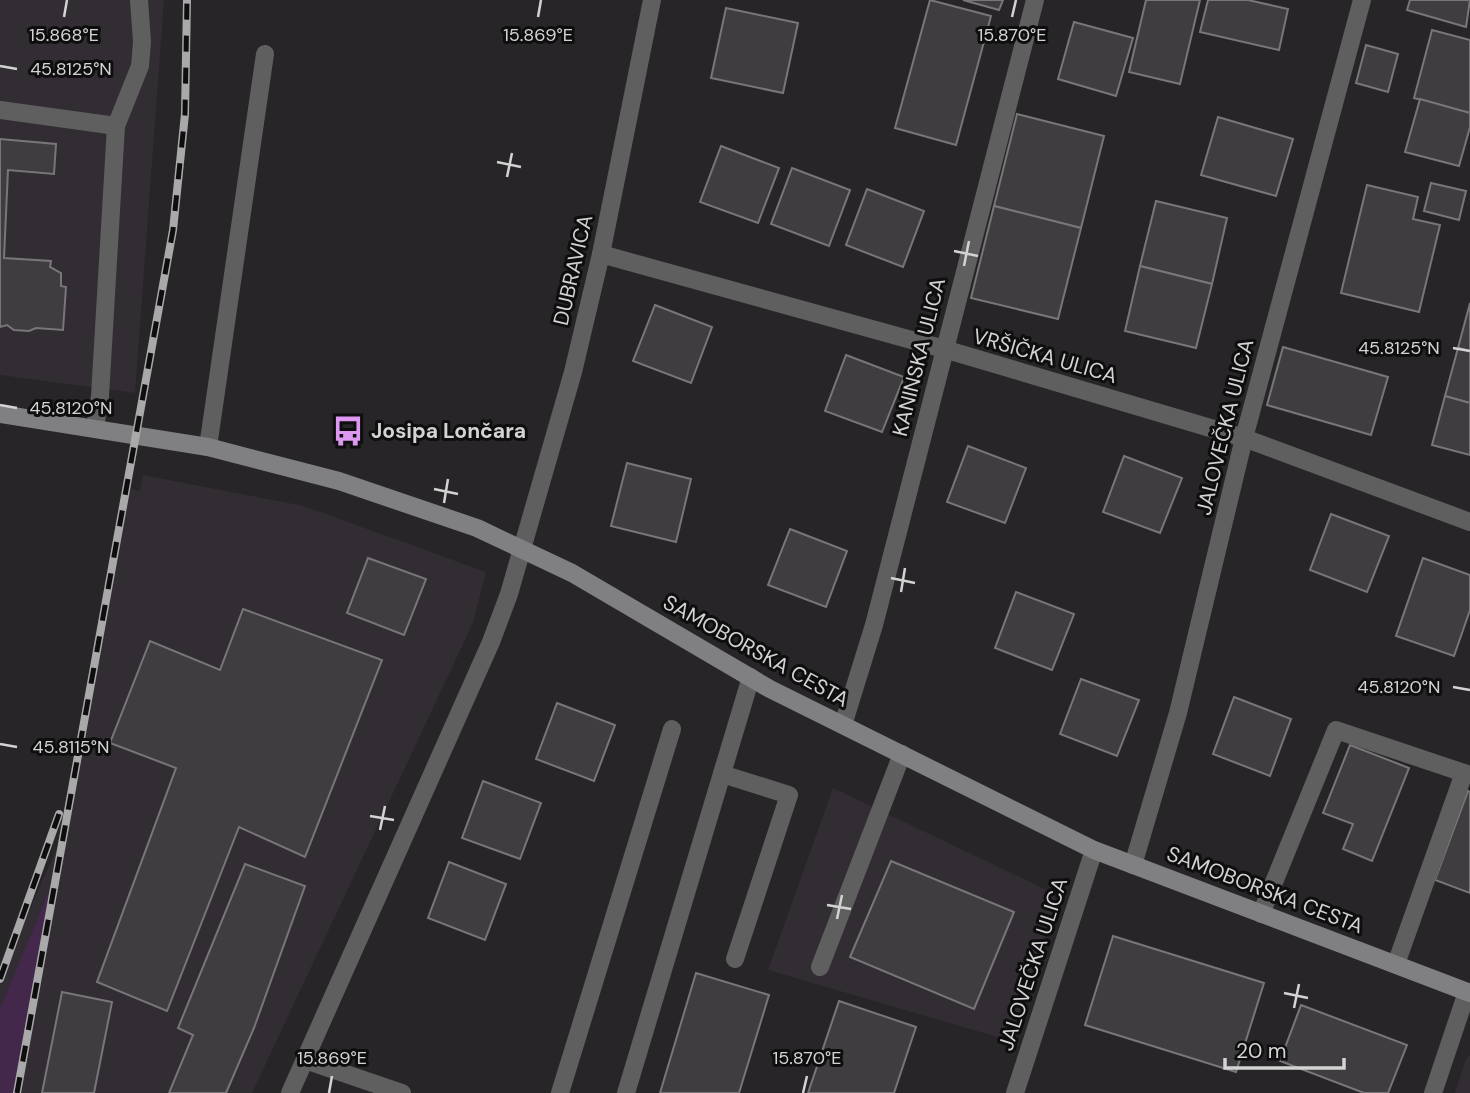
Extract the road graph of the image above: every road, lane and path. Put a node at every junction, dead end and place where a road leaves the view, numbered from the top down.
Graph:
1 (139, 0) edge
2 (652, 0) edge
3 (1035, 0) edge
4 (1362, 0) edge
5 (265, 54) dead end
6 (0, 110) edge
7 (116, 126) junction
8 (601, 254) junction
9 (944, 349) junction
10 (0, 414) edge
11 (95, 428) junction
12 (1244, 438) junction
13 (208, 447) junction
14 (1470, 522) edge
15 (522, 547) junction
16 (751, 677) junction
17 (843, 725) junction
18 (672, 729) dead end
19 (902, 754) junction
20 (722, 774) junction
21 (1467, 774) edge
22 (1094, 850) junction
23 (1133, 865) junction
24 (1261, 914) junction
25 (735, 958) dead end
26 (1396, 964) junction
27 (820, 967) dead end
28 (1469, 992) edge
29 (305, 1060) junction
30 (290, 1093) edge
31 (402, 1093) edge
32 (560, 1093) edge
33 (626, 1093) edge
34 (1015, 1093) edge
35 (1433, 1093) edge

1 - 7 street
2 - 8 street, DUBRAVICA
3 - 9 street, KANINSKA ULICA
4 - 12 street, JALOVEČKA ULICA
5 - 13 street
6 - 7 street
7 - 11 street
8 - 9 street, VRŠIČKA ULICA
8 - 15 street, DUBRAVICA
9 - 12 street, VRŠIČKA ULICA
9 - 17 street, KANINSKA ULICA
10 - 11 street, SAMOBORSKA CESTA
11 - 13 street, SAMOBORSKA CESTA
12 - 14 street, VRŠIČKA ULICA
12 - 23 street, JALOVEČKA ULICA
13 - 15 street, SAMOBORSKA CESTA
15 - 16 street, SAMOBORSKA CESTA
15 - 29 street, DUBRAVICA
16 - 17 street, SAMOBORSKA CESTA
16 - 20 street
17 - 19 street, SAMOBORSKA CESTA
18 - 32 street
19 - 22 street, SAMOBORSKA CESTA
19 - 27 street
20 - 25 street
20 - 33 street
21 - 24 street
21 - 26 street
22 - 23 street, SAMOBORSKA CESTA
22 - 34 street, JALOVEČKA ULICA
23 - 24 street, SAMOBORSKA CESTA
24 - 26 street, SAMOBORSKA CESTA
26 - 28 street, SAMOBORSKA CESTA
28 - 35 street
29 - 30 street, DUBRAVICA
29 - 31 street

